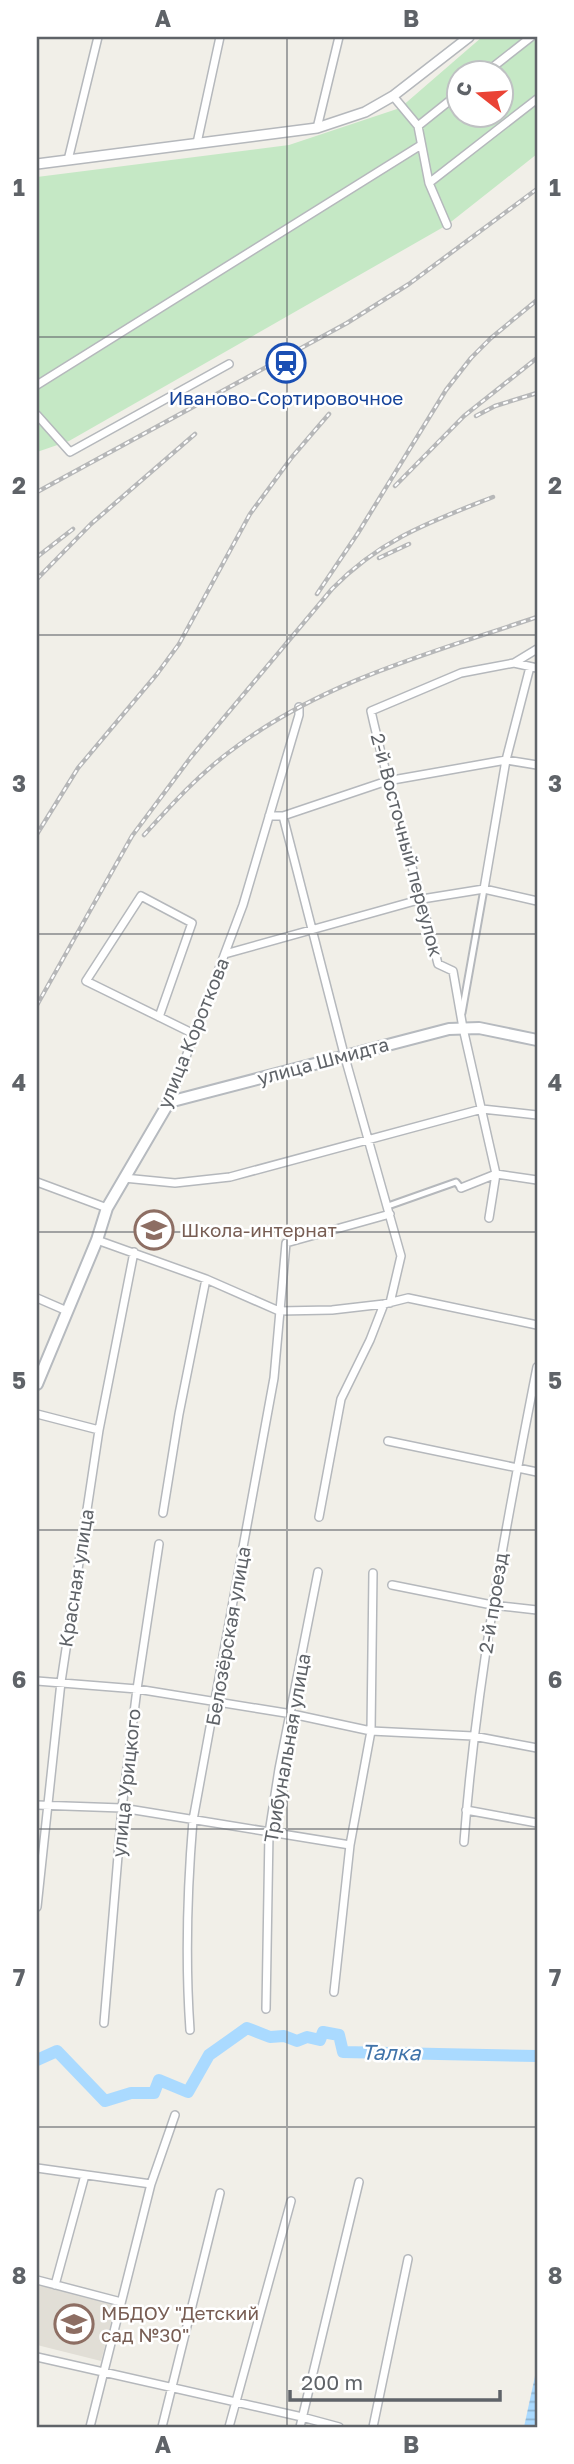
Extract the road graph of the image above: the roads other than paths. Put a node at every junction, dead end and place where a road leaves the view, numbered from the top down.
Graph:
1 (97, 37) edge
2 (220, 37) edge
3 (339, 37) edge
4 (459, 37) edge
5 (470, 37) edge
6 (531, 37) edge
7 (456, 49) junction
8 (502, 60) edge
9 (393, 96) junction
10 (537, 99) edge
11 (444, 105) edge
12 (418, 126) junction
13 (317, 128) junction
14 (197, 144) junction
15 (421, 145) junction
16 (68, 160) junction
17 (37, 164) edge
18 (429, 183) junction
19 (447, 225) dead end
20 (229, 364) dead end
21 (37, 385) edge
22 (37, 415) edge
23 (537, 649) edge
24 (514, 663) junction
25 (533, 667) edge
26 (299, 707) dead end
27 (506, 760) junction
28 (537, 765) edge
29 (387, 781) junction
30 (269, 816) junction
31 (283, 816) junction
32 (484, 889) junction
33 (422, 900) junction
34 (537, 901) edge
35 (314, 930) junction
36 (225, 954) junction
37 (461, 1016) junction
38 (159, 1017) junction
39 (463, 1028) junction
40 (194, 1034) junction
41 (537, 1040) edge
42 (344, 1054) junction
43 (169, 1102) junction
44 (482, 1110) junction
45 (537, 1115) edge
46 (369, 1139) junction
47 (496, 1174) junction
48 (124, 1178) junction
49 (537, 1180) edge
50 (37, 1182) edge
51 (461, 1188) joint
52 (107, 1208) junction
53 (389, 1210) junction
54 (489, 1218) dead end
55 (97, 1240) junction
56 (134, 1252) junction
57 (206, 1279) junction
58 (37, 1298) edge
59 (387, 1304) junction
60 (67, 1311) junction
61 (279, 1311) junction
62 (537, 1325) edge
63 (537, 1367) edge
64 (37, 1384) edge
65 (37, 1415) edge
66 (99, 1430) junction
67 (388, 1441) dead end
68 (517, 1468) junction
69 (537, 1472) edge
70 (163, 1513) dead end
71 (319, 1517) dead end
72 (159, 1544) dead end
73 (318, 1572) dead end
74 (373, 1573) dead end
75 (392, 1585) dead end
76 (492, 1605) junction
77 (537, 1610) edge
78 (37, 1681) edge
79 (61, 1682) junction
80 (137, 1689) junction
81 (216, 1701) junction
82 (292, 1714) junction
83 (371, 1731) junction
84 (473, 1735) junction
85 (537, 1748) edge
86 (37, 1805) edge
87 (46, 1805) junction
88 (122, 1808) junction
89 (466, 1810) junction
90 (193, 1820) junction
91 (537, 1823) edge
92 (269, 1833) junction
93 (464, 1842) dead end
94 (350, 1845) junction
95 (37, 1907) edge
96 (334, 1992) dead end
97 (266, 2009) dead end
98 (104, 2023) dead end
99 (190, 2030) dead end
100 (175, 2115) dead end
101 (37, 2168) edge
102 (85, 2175) junction
103 (359, 2182) dead end
104 (151, 2185) junction
105 (220, 2193) dead end
106 (291, 2201) dead end
107 (408, 2259) dead end
108 (37, 2280) edge
109 (55, 2285) junction
110 (121, 2302) junction
111 (37, 2357) edge
112 (103, 2372) junction
113 (173, 2388) junction
114 (236, 2402) junction
115 (302, 2417) junction
116 (90, 2427) edge
117 (162, 2427) edge
118 (229, 2427) edge
119 (299, 2427) edge
120 (339, 2427) edge
121 (373, 2427) edge

1 - 16 street
2 - 14 street
3 - 13 street
4 - 7 street
5 - 7 street
6 - 8 street
7 - 9 street
9 - 12 street
9 - 13 street
10 - 18 street
11 - 12 street
12 - 15 street
13 - 14 street
14 - 16 street
15 - 18 street
15 - 21 street
16 - 17 street
18 - 19 street
20 - 22 street
23 - 24 street
24 - 25 street
24 - 29 street, 2-й Восточный переулок
25 - 27 street
26 - 30 street, улица Короткова
27 - 28 street
27 - 29 street
27 - 32 street
29 - 31 street
29 - 33 street, 2-й Восточный переулок
30 - 31 street
30 - 36 street, улица Короткова
31 - 35 street
32 - 33 street
32 - 34 street
32 - 37 street
33 - 35 street
33 - 37 street, 2-й Восточный переулок
35 - 36 street
35 - 42 street
36 - 40 street, улица Короткова
37 - 39 street, 2-й Восточный переулок
38 - 38 street
38 - 40 street
39 - 41 main road, улица Шмидта
39 - 42 main road, улица Шмидта
39 - 44 street, 2-й Восточный переулок
40 - 43 street, улица Короткова
42 - 43 main road, улица Шмидта
42 - 46 street
43 - 48 main road, улица Короткова
44 - 45 street
44 - 46 street
44 - 47 street, 2-й Восточный переулок
46 - 48 street
46 - 53 street
47 - 49 street
47 - 51 street
47 - 54 street, 2-й Восточный переулок
48 - 52 main road, улица Короткова
50 - 52 street
51 - 53 street
52 - 55 main road, улица Короткова
53 - 59 street
53 - 61 street, Белозёрская улица
55 - 56 street
55 - 60 main road, улица Короткова
56 - 57 street
56 - 66 street, Красная улица
57 - 61 street
57 - 70 street
58 - 60 street
59 - 61 street
59 - 62 street
59 - 71 street
60 - 64 main road, улица Короткова
61 - 81 street, Белозёрская улица
63 - 68 street, 2-й проезд
65 - 66 street
66 - 79 street, Красная улица
67 - 68 street
68 - 69 street
68 - 76 street, 2-й проезд
72 - 80 street, улица Урицкого
73 - 82 street, Трибунальная улица
74 - 83 street
75 - 76 street
76 - 77 street
76 - 84 street, 2-й проезд
78 - 79 street
79 - 80 street
79 - 87 street, Красная улица
80 - 81 street
80 - 88 street, улица Урицкого
81 - 82 street
81 - 90 street, Белозёрская улица
82 - 83 street
82 - 92 street, Трибунальная улица
83 - 84 street
83 - 94 street
84 - 85 street
84 - 89 street, 2-й проезд
86 - 87 street
87 - 88 street
87 - 95 street, Красная улица
88 - 90 street
88 - 98 street, улица Урицкого
89 - 91 street
89 - 93 street, 2-й проезд
90 - 92 street
90 - 99 street, Белозёрская улица
92 - 94 street
92 - 97 street, Трибунальная улица
94 - 96 street
100 - 104 street
101 - 102 street
102 - 104 street
102 - 109 street
103 - 115 street
104 - 110 street
105 - 113 street
106 - 114 street
107 - 121 street
108 - 109 street
109 - 110 street
110 - 112 street
111 - 112 street
112 - 113 street
112 - 116 street
113 - 114 street
113 - 117 street
114 - 115 street
114 - 118 street
115 - 119 street
115 - 120 street

